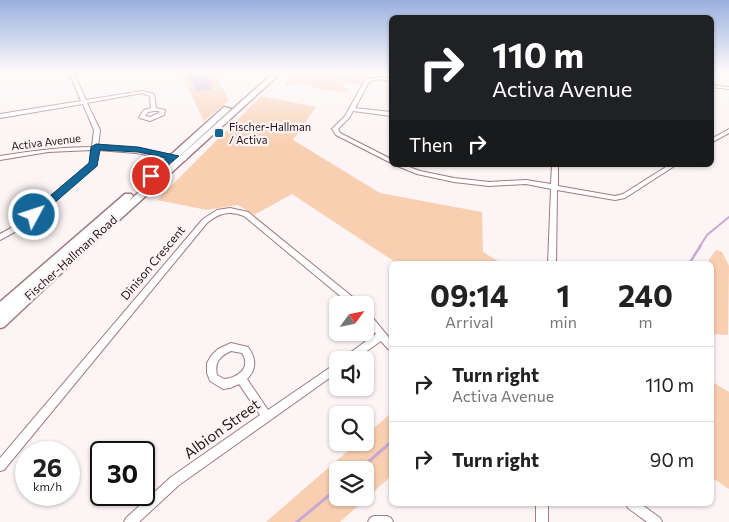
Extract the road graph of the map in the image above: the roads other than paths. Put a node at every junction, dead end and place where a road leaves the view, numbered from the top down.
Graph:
1 (81, 96) edge
2 (119, 96) edge
3 (152, 96) edge
4 (251, 96) edge
5 (359, 96) edge
6 (84, 102) junction
7 (154, 109) dead end
8 (353, 109) junction
9 (389, 114) edge
10 (0, 116) edge
11 (729, 131) edge
12 (714, 139) edge
13 (96, 147) junction
14 (0, 158) edge
15 (179, 158) junction
16 (389, 160) edge
17 (403, 167) edge
18 (555, 167) edge
19 (670, 167) edge
20 (554, 187) junction
21 (0, 237) edge
22 (552, 261) edge
23 (346, 296) edge
24 (0, 310) edge
25 (0, 323) edge
26 (374, 326) edge
27 (382, 335) junction
28 (389, 344) edge
29 (360, 351) edge
30 (329, 372) edge
31 (241, 379) junction
32 (266, 416) junction
33 (0, 466) edge
34 (542, 506) edge
35 (635, 506) edge
36 (130, 522) edge
37 (374, 522) edge
38 (387, 522) edge
39 (542, 522) edge
40 (656, 522) edge

1 - 6 street
2 - 6 street
3 - 7 street
4 - 15 main road, Fischer-Hallman Road
5 - 8 street
6 - 10 street
6 - 13 street
8 - 9 street
8 - 16 street
11 - 12 street
13 - 14 street, Activa Avenue
13 - 15 street, Activa Avenue
13 - 21 street
15 - 24 main road, Fischer-Hallman Road
15 - 25 main road, Fischer-Hallman Road
17 - 20 street
18 - 20 street
19 - 20 street
20 - 22 street
23 - 33 street, Dinison Crescent
26 - 27 street
27 - 28 street
27 - 29 street
30 - 32 street, Albion Street
31 - 31 street
31 - 32 street
32 - 36 street, Albion Street
34 - 39 street
35 - 40 street
37 - 38 street

